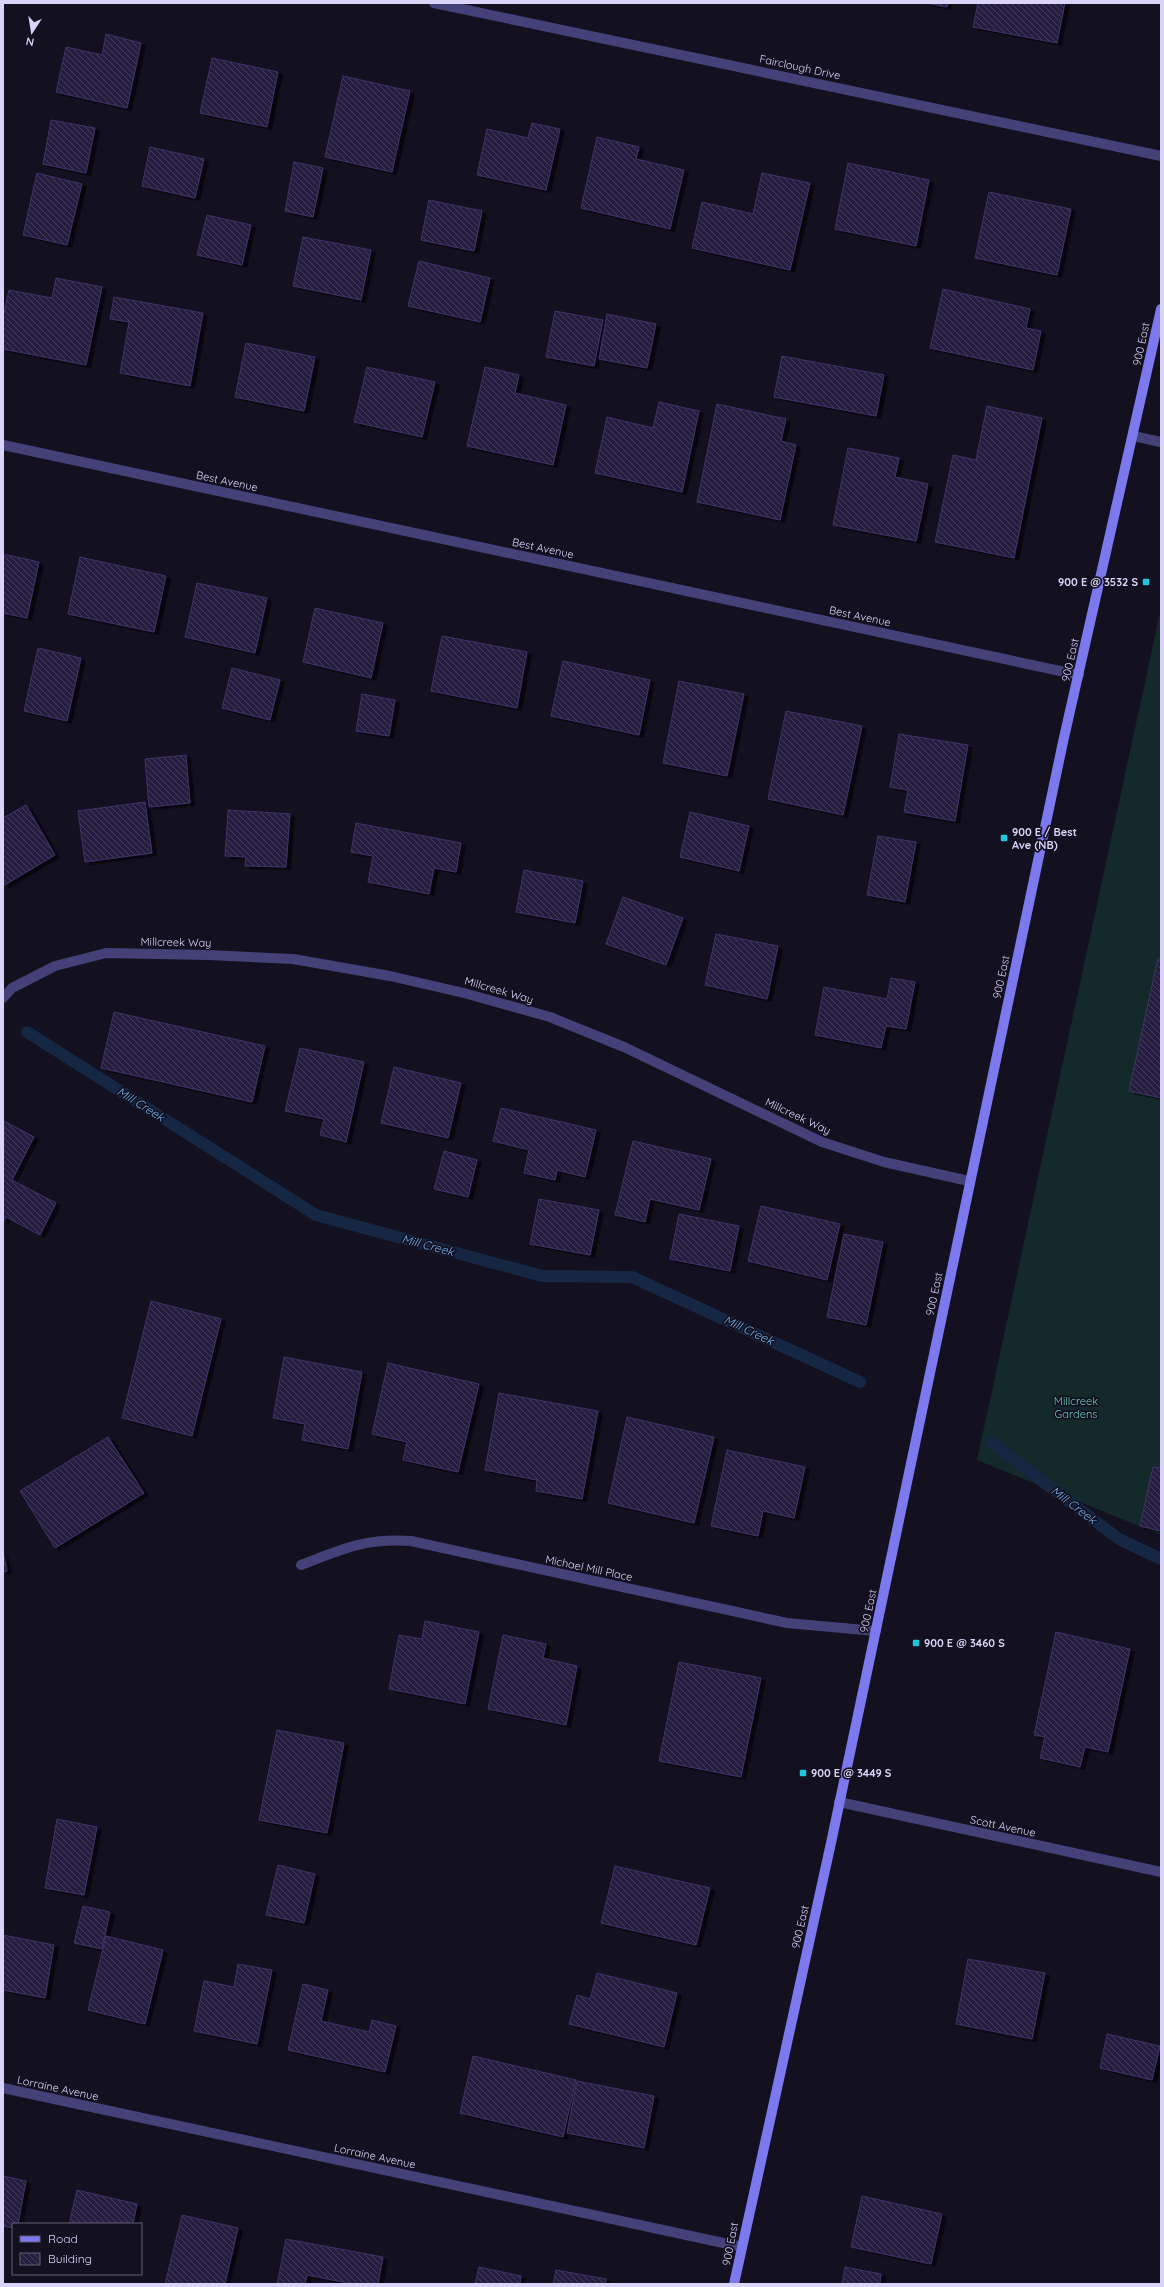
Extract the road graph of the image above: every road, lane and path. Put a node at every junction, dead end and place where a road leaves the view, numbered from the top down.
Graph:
1 (434, 3) edge
2 (1161, 156) edge
3 (1161, 309) edge
4 (1133, 436) junction
5 (1161, 442) edge
6 (3, 445) edge
7 (1079, 675) junction
8 (3, 998) edge
9 (969, 1180) junction
10 (300, 1565) dead end
11 (876, 1631) junction
12 (839, 1802) junction
13 (1161, 1872) edge
14 (3, 2088) edge
15 (742, 2247) junction
16 (734, 2284) edge

1 - 2 street, Fairclough Drive
3 - 4 main road, 900 East
4 - 5 street
4 - 7 main road, 900 East
6 - 7 street, Best Avenue
7 - 9 main road, 900 East
8 - 9 street, Millcreek Way
9 - 11 main road, 900 East
10 - 11 street, Michael Mill Place
11 - 12 main road, 900 East
12 - 13 street, Scott Avenue
12 - 15 main road, 900 East
14 - 15 street, Lorraine Avenue
15 - 16 main road, 900 East

